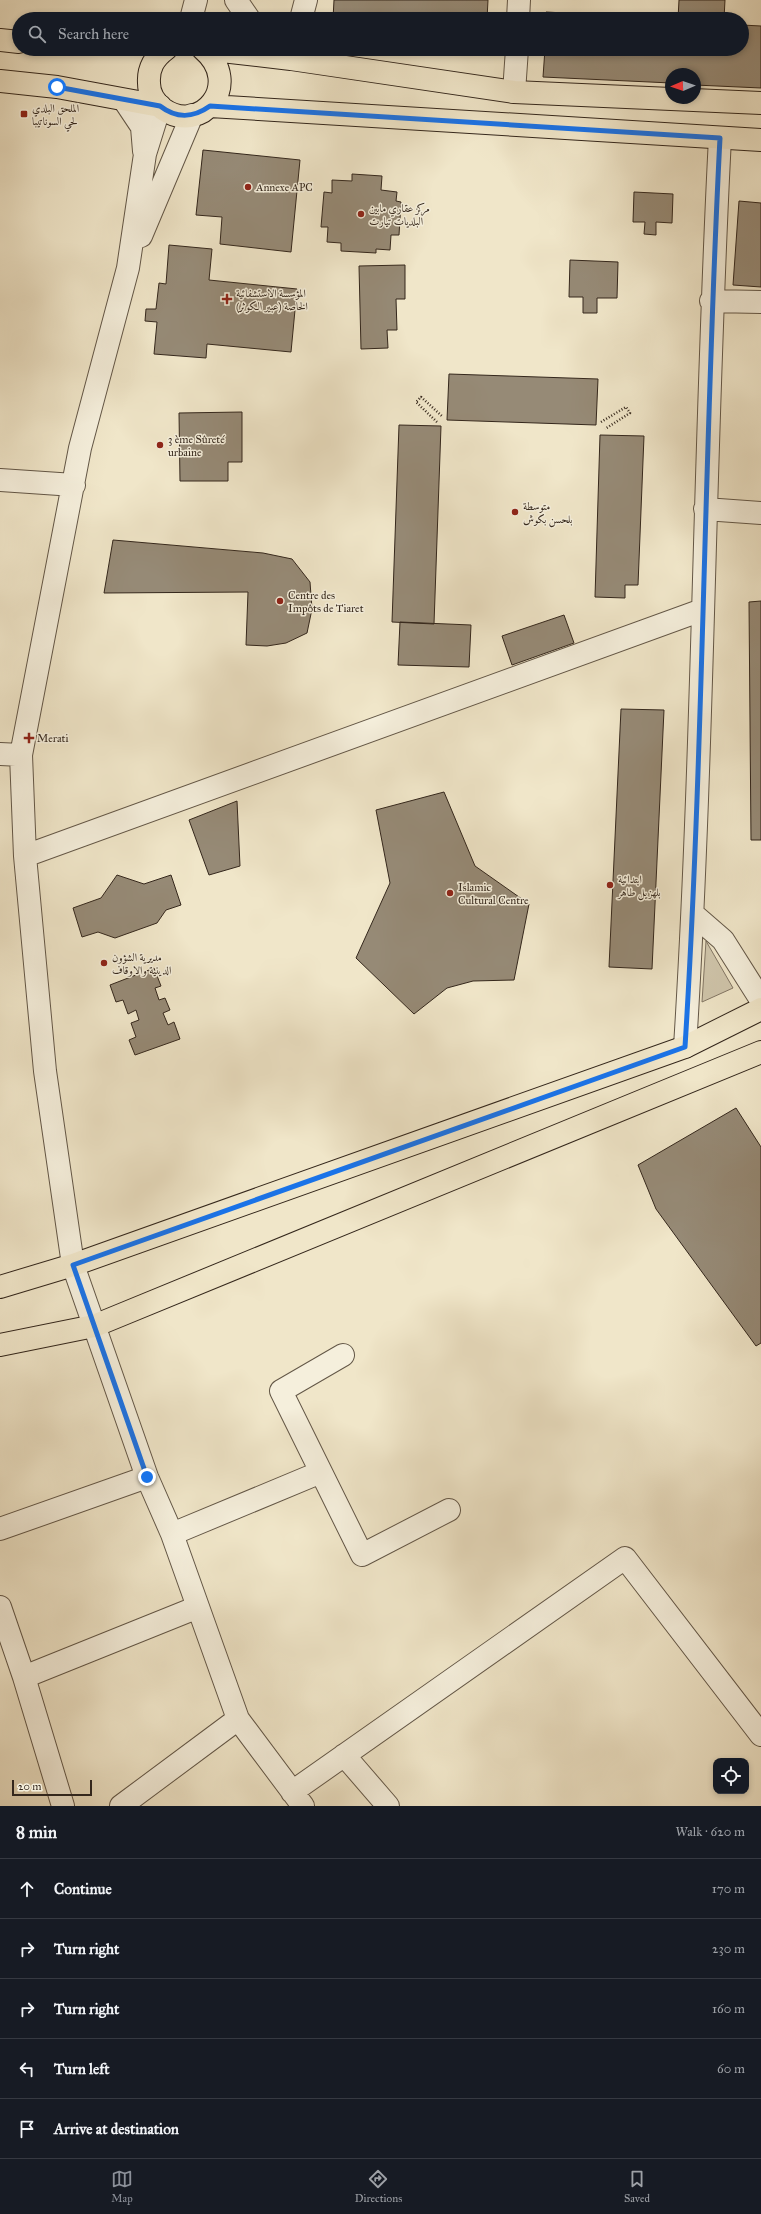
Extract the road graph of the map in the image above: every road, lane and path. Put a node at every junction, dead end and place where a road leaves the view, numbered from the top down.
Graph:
1 (196, 0) edge
2 (236, 0) edge
3 (306, 0) edge
4 (520, 0) edge
5 (193, 12) edge
6 (244, 12) edge
7 (303, 12) edge
8 (519, 12) edge
9 (0, 40) edge
10 (12, 41) edge
11 (158, 56) edge
12 (210, 56) edge
13 (311, 56) edge
14 (517, 56) edge
15 (0, 81) edge
16 (514, 92) junction
17 (124, 100) junction
18 (761, 103) edge
19 (160, 106) junction
20 (201, 111) junction
21 (720, 138) junction
22 (761, 140) edge
23 (145, 154) junction
24 (128, 268) junction
25 (711, 301) junction
26 (761, 302) edge
27 (443, 417) dead end
28 (437, 422) dead end
29 (601, 422) dead end
30 (605, 429) dead end
31 (0, 480) edge
32 (74, 485) junction
33 (705, 509) junction
34 (761, 513) edge
35 (702, 610) junction
36 (10, 754) edge
37 (25, 856) junction
38 (693, 914) junction
39 (761, 1000) edge
40 (761, 1010) edge
41 (685, 1047) junction
42 (761, 1052) edge
43 (73, 1265) junction
44 (0, 1287) edge
45 (94, 1326) junction
46 (0, 1345) edge
47 (343, 1355) dead end
48 (321, 1472) junction
49 (147, 1477) junction
50 (449, 1510) dead end
51 (0, 1530) edge
52 (172, 1534) junction
53 (198, 1606) junction
54 (0, 1607) edge
55 (24, 1677) junction
56 (238, 1719) junction
57 (761, 1735) edge
58 (344, 1755) junction
59 (298, 1799) edge
60 (63, 1806) edge
61 (121, 1806) edge
62 (388, 1806) edge

1 - 5 street
2 - 6 street
3 - 7 street
4 - 8 street
9 - 10 main road
11 - 19 main road
12 - 20 main road
13 - 16 main road
14 - 16 street
15 - 17 main road
16 - 18 main road
17 - 19 main road
17 - 23 street
19 - 20 main road
19 - 23 street
20 - 21 main road
20 - 24 street
21 - 22 main road
21 - 25 street
23 - 24 street
24 - 32 street
25 - 26 street
25 - 33 street
27 - 28 path
29 - 30 path
31 - 32 street
32 - 36 street
33 - 34 street
33 - 35 street
35 - 37 street
35 - 38 street
36 - 37 street
37 - 43 street
38 - 39 street
38 - 41 street
40 - 41 main road
41 - 43 main road
42 - 45 main road
43 - 44 main road
43 - 45 street
45 - 46 main road
45 - 49 street
47 - 48 street
48 - 50 street
48 - 52 street
49 - 51 street
49 - 52 street
52 - 53 street
53 - 55 street
53 - 56 street
54 - 55 street
55 - 60 street
56 - 59 street
56 - 61 street
57 - 58 street
58 - 59 street
58 - 62 street

